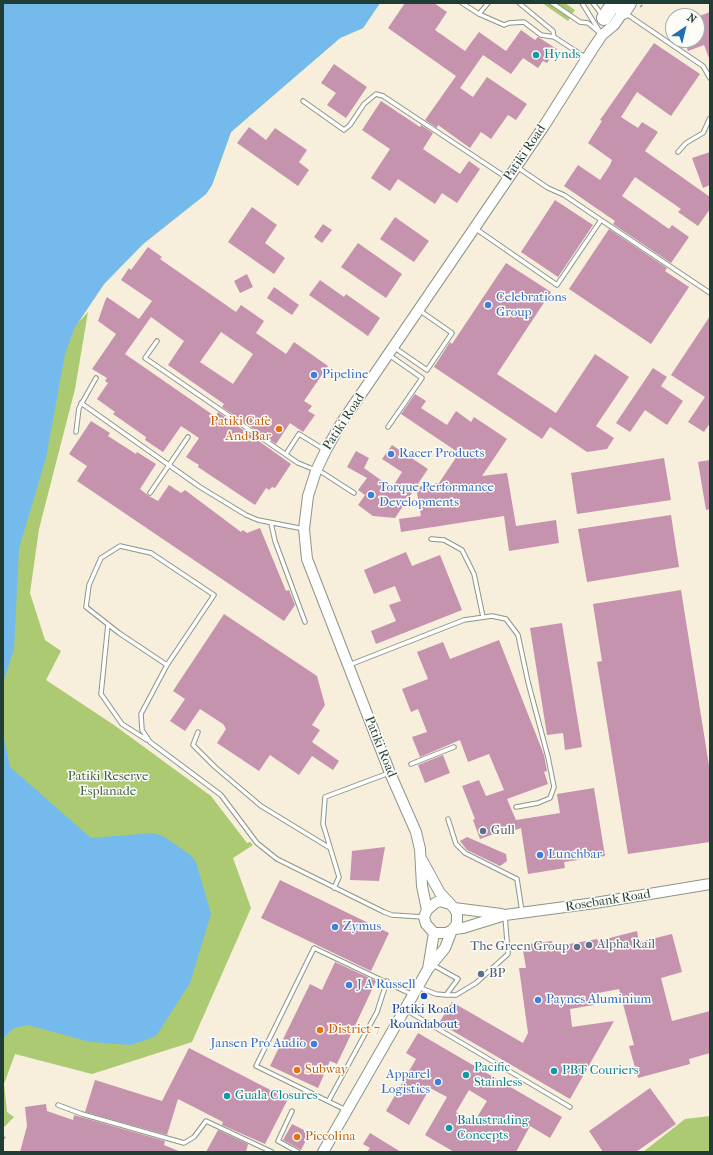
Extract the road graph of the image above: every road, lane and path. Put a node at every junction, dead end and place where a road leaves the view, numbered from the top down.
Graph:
1 (462, 3) edge
2 (488, 3) edge
3 (519, 3) edge
4 (552, 3) edge
5 (582, 3) edge
6 (593, 3) edge
7 (622, 6) edge
8 (479, 14) junction
9 (609, 22) junction
10 (602, 34) junction
11 (554, 37) junction
12 (586, 58) junction
13 (710, 78) edge
14 (303, 101) dead end
15 (710, 118) edge
16 (678, 152) dead end
17 (516, 167) junction
18 (508, 179) junction
19 (601, 220) junction
20 (475, 228) junction
21 (710, 293) edge
22 (419, 310) junction
23 (156, 341) dead end
24 (391, 351) junction
25 (96, 378) dead end
26 (81, 403) junction
27 (388, 427) dead end
28 (76, 432) dead end
29 (188, 437) dead end
30 (326, 450) junction
31 (286, 454) junction
32 (169, 465) junction
33 (316, 471) junction
34 (150, 493) dead end
35 (354, 493) dead end
36 (271, 523) junction
37 (304, 529) junction
38 (431, 539) dead end
39 (483, 617) junction
40 (305, 622) dead end
41 (108, 624) junction
42 (167, 665) junction
43 (348, 666) junction
44 (198, 732) dead end
45 (150, 742) junction
46 (454, 747) dead end
47 (411, 764) dead end
48 (390, 773) junction
49 (516, 806) dead end
50 (448, 819) dead end
51 (330, 848) junction
52 (420, 856) junction
53 (710, 884) edge
54 (334, 888) junction
55 (452, 906) junction
56 (425, 913) junction
57 (522, 913) junction
58 (505, 915) junction
59 (453, 929) junction
60 (434, 933) junction
61 (431, 967) junction
62 (387, 982) junction
63 (416, 991) junction
64 (446, 995) junction
65 (406, 1010) junction
66 (329, 1100) junction
67 (58, 1105) dead end
68 (570, 1107) dead end
69 (292, 1111) dead end
70 (347, 1111) junction
71 (6, 1136) dead end
72 (3, 1139) edge
73 (272, 1152) edge
74 (298, 1152) edge
75 (323, 1152) edge

1 - 8 lane
2 - 8 lane
3 - 11 lane
4 - 10 lane
5 - 10 lane
6 - 9 lane
7 - 9 highway
7 - 13 lane
8 - 11 lane
9 - 10 main road, Patiki Road
10 - 12 main road, Patiki Road
11 - 12 lane
12 - 17 main road, Patiki Road
14 - 18 lane
15 - 16 lane
17 - 18 main road, Patiki Road
17 - 19 lane
18 - 20 main road, Patiki Road
19 - 20 lane
19 - 21 lane
20 - 22 main road, Patiki Road
22 - 24 main road, Patiki Road
22 - 24 lane
23 - 31 lane
24 - 27 lane
24 - 30 main road, Patiki Road
25 - 26 lane
26 - 28 lane
26 - 32 lane
29 - 32 lane
30 - 31 lane
30 - 33 main road, Patiki Road
31 - 33 lane
32 - 34 lane
32 - 36 lane
33 - 35 lane
33 - 37 main road, Patiki Road
36 - 37 lane
36 - 40 lane
37 - 43 main road, Patiki Road
38 - 39 lane
39 - 43 lane
39 - 49 lane
41 - 42 lane
41 - 42 lane
41 - 45 lane
42 - 45 lane
43 - 48 main road, Patiki Road
44 - 51 lane
45 - 54 lane
46 - 47 lane
48 - 51 lane
48 - 52 main road, Patiki Road
50 - 57 lane
51 - 54 lane
52 - 55 main road, Patiki Road
52 - 56 main road, Patiki Road
53 - 57 main road, Rosebank Road
54 - 56 lane
55 - 56 main road
55 - 58 main road, Rosebank Road
55 - 59 main road
56 - 60 main road
57 - 58 main road, Rosebank Road
58 - 59 main road, Rosebank Road
58 - 64 lane
59 - 60 main road
59 - 61 main road
60 - 61 main road
61 - 63 main road
61 - 64 lane
62 - 63 lane
62 - 66 lane
62 - 66 lane
63 - 64 lane
63 - 65 main road
65 - 68 lane
65 - 70 main road
66 - 70 lane
67 - 73 lane
69 - 74 lane
70 - 75 main road
71 - 72 path

